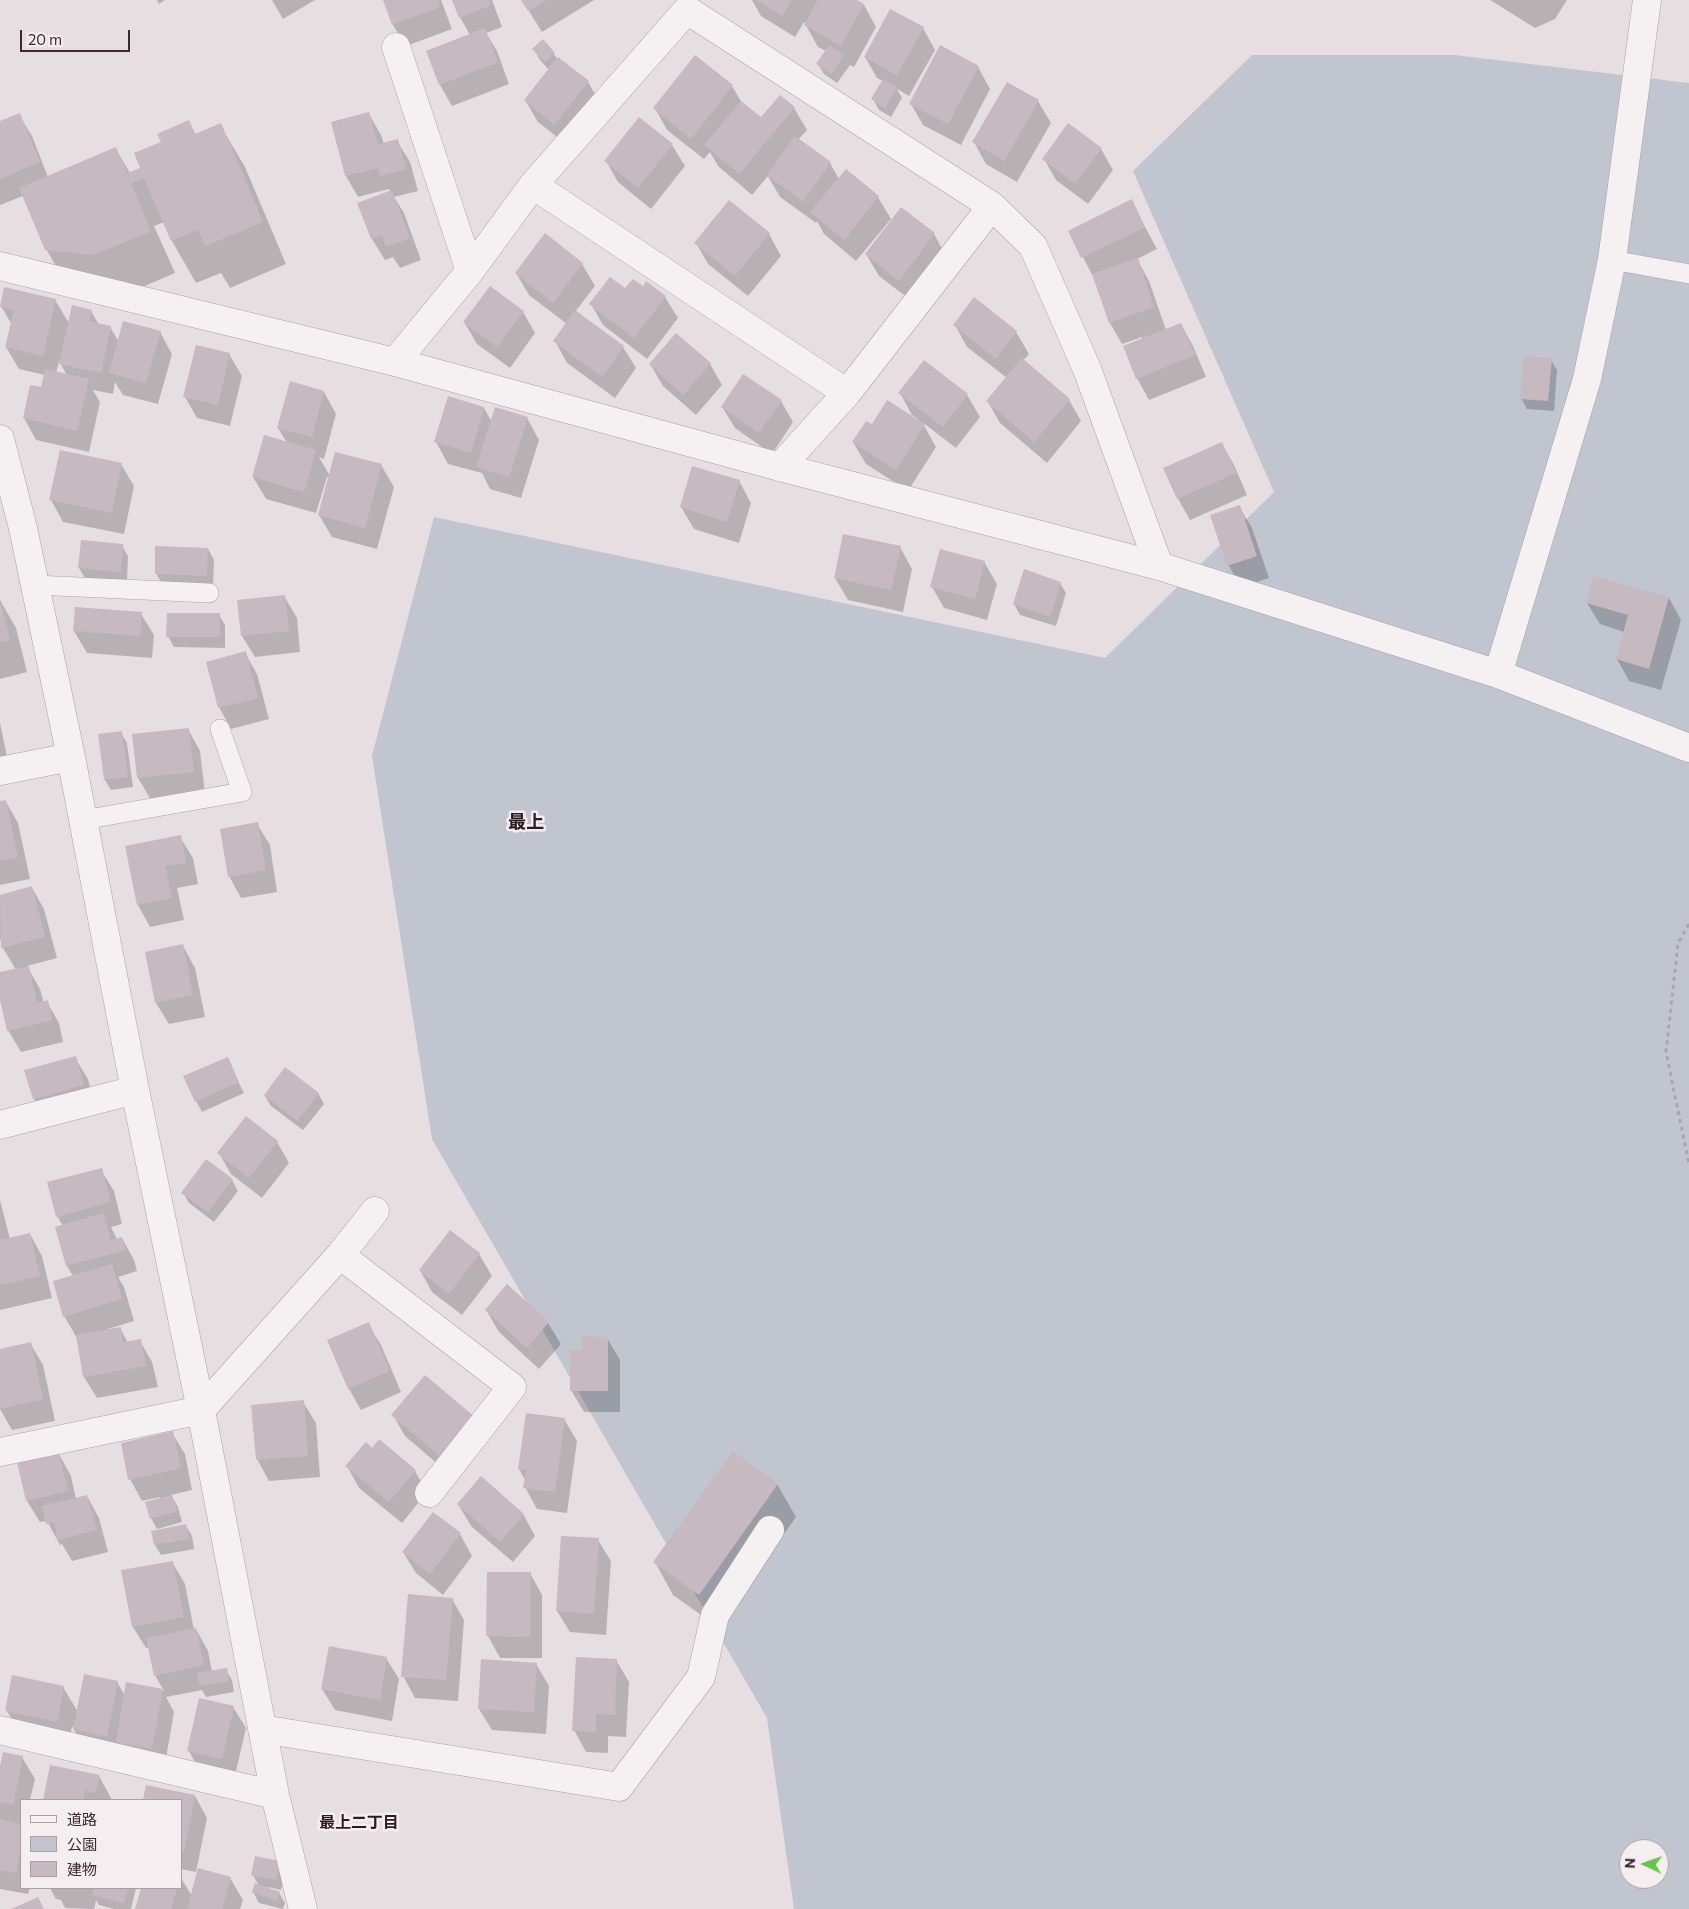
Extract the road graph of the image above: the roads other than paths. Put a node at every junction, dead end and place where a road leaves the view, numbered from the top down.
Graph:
1 (1646, 0) edge
2 (680, 5) edge
3 (396, 47) dead end
4 (533, 185) junction
5 (992, 206) junction
6 (1612, 260) junction
7 (0, 266) edge
8 (470, 271) junction
9 (1689, 274) edge
10 (395, 362) junction
11 (847, 393) junction
12 (0, 439) edge
13 (780, 467) junction
14 (1159, 566) junction
15 (35, 585) junction
16 (209, 593) dead end
17 (1498, 674) junction
18 (220, 729) dead end
19 (1689, 748) edge
20 (71, 757) junction
21 (0, 771) edge
22 (83, 820) junction
23 (136, 1090) junction
24 (0, 1125) edge
25 (375, 1211) dead end
26 (340, 1255) junction
27 (201, 1410) junction
28 (0, 1452) edge
29 (429, 1493) dead end
30 (770, 1530) dead end
31 (262, 1729) junction
32 (0, 1730) edge
33 (275, 1795) junction
34 (303, 1909) edge

1 - 6 street
2 - 4 street
2 - 5 street
3 - 8 street
4 - 8 street
4 - 11 street
5 - 11 street
5 - 14 street
6 - 9 lane
6 - 17 street
7 - 10 street
8 - 10 street
10 - 13 street
11 - 13 street
12 - 15 street
13 - 14 street
14 - 17 street
15 - 16 lane
15 - 20 street
17 - 19 street
18 - 22 lane
20 - 21 street
20 - 22 street
22 - 23 street
23 - 24 street
23 - 27 street
25 - 26 street
26 - 27 street
26 - 29 street
27 - 28 street
27 - 31 street
30 - 31 street
31 - 33 street
32 - 33 street
33 - 34 street

